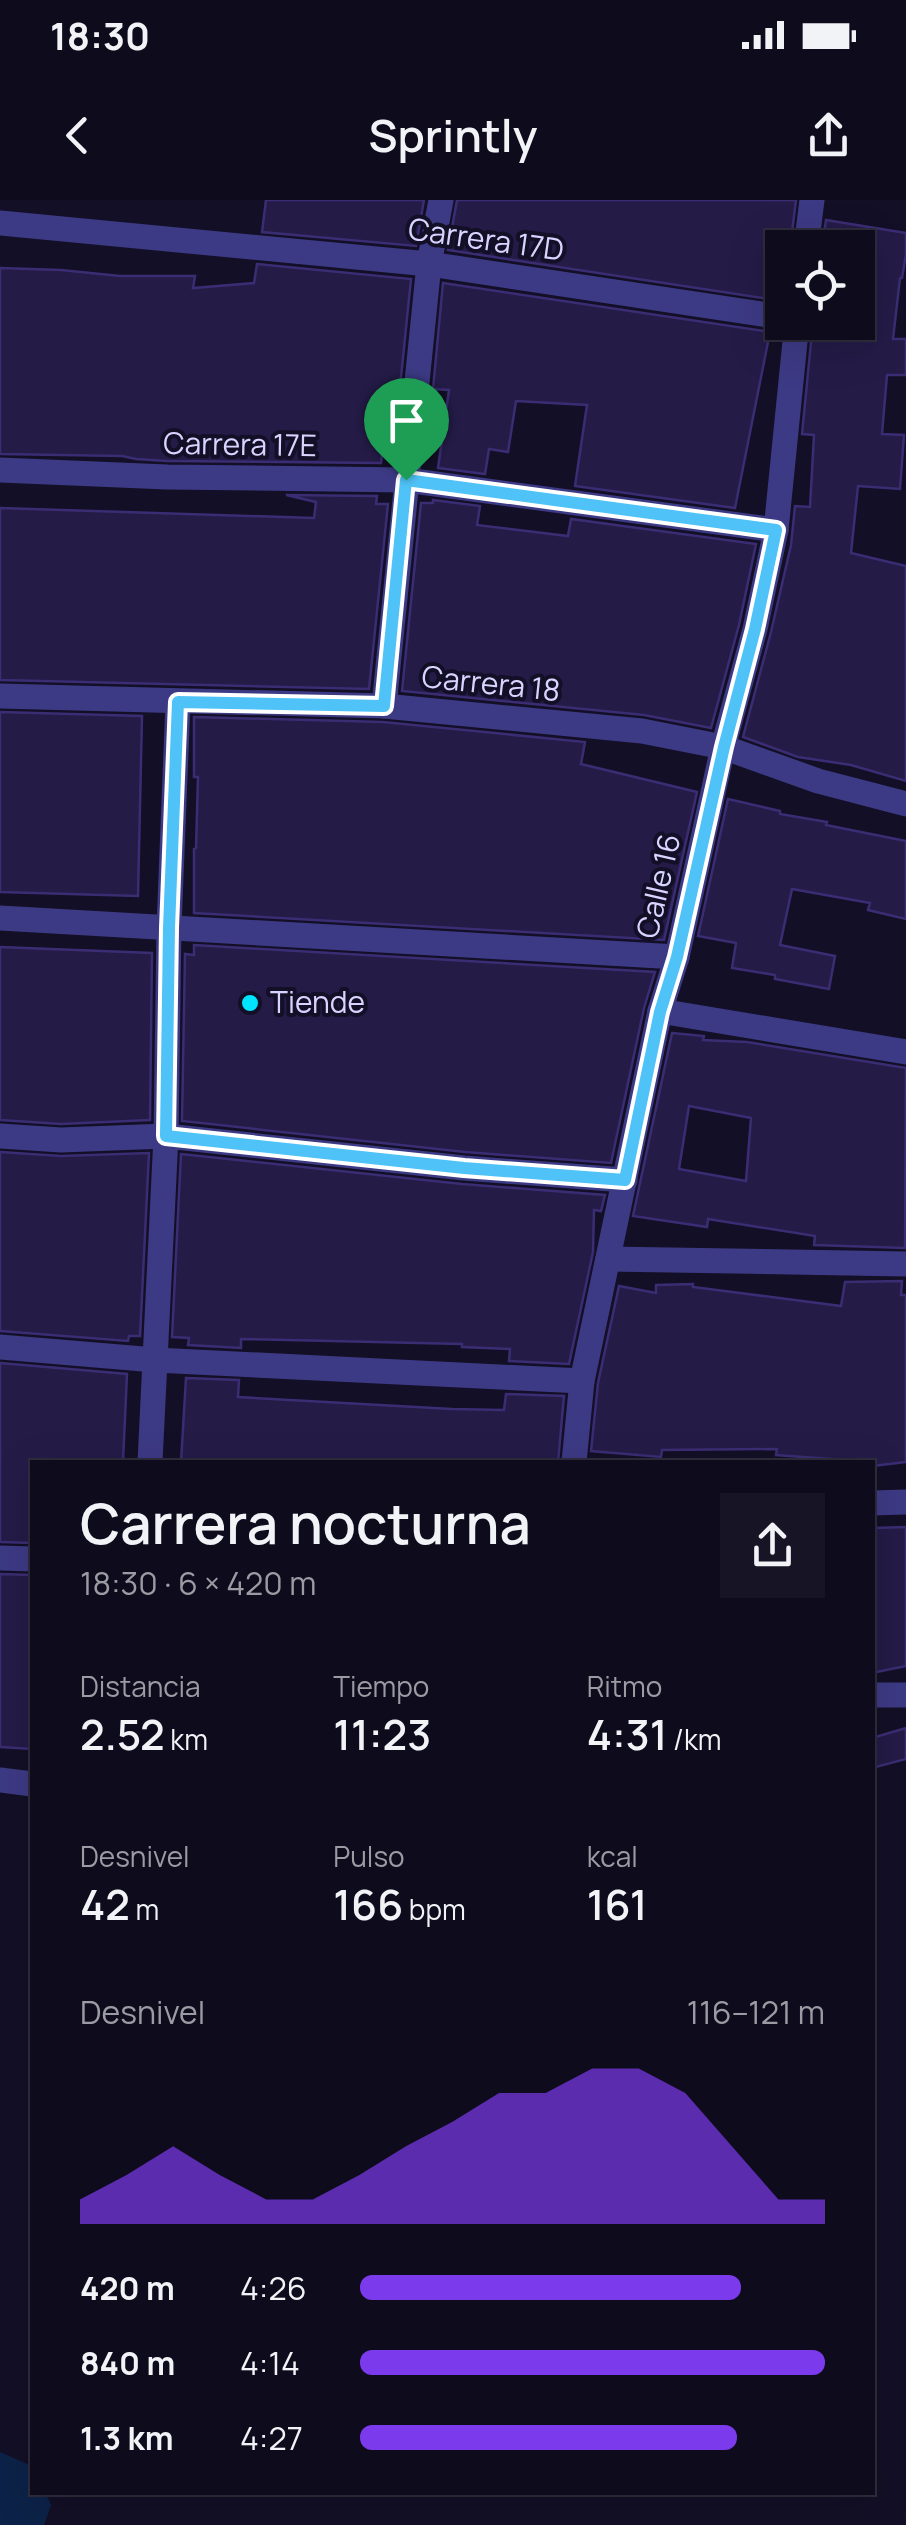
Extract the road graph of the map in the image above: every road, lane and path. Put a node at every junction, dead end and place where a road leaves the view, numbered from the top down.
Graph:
1 (441, 200) edge
2 (812, 200) edge
3 (0, 223) edge
4 (808, 230) edge
5 (429, 264) junction
6 (765, 313) edge
7 (794, 340) edge
8 (0, 470) edge
9 (406, 480) junction
10 (776, 530) junction
11 (0, 696) edge
12 (178, 702) junction
13 (384, 706) junction
14 (724, 747) junction
15 (906, 804) edge
16 (0, 918) edge
17 (169, 928) junction
18 (677, 957) junction
19 (660, 1012) junction
20 (906, 1052) edge
21 (0, 1136) edge
22 (166, 1136) junction
23 (625, 1180) junction
24 (608, 1259) junction
25 (906, 1264) edge
26 (0, 1347) edge
27 (155, 1360) junction
28 (582, 1380) junction
29 (150, 1460) edge
30 (574, 1460) edge
31 (906, 1502) edge
32 (875, 1504) edge
33 (0, 1558) edge
34 (30, 1559) edge
35 (906, 1694) edge
36 (875, 1695) edge
37 (0, 1780) edge
38 (30, 1784) edge

1 - 5 street
2 - 4 street
3 - 5 street, Carrera 17D
5 - 6 street, Carrera 17D
5 - 9 street
7 - 10 street, Calle 16
8 - 9 street, Carrera 17E
9 - 10 street, Carrera 17E
9 - 13 street
10 - 14 street, Calle 16
11 - 12 street, Carrera 18
12 - 13 street, Carrera 18
12 - 17 street
13 - 14 street, Carrera 18
14 - 15 street, Carrera 18
14 - 18 street, Calle 16
16 - 17 street
17 - 18 street
17 - 22 street
18 - 19 street, Calle 16
19 - 20 street
19 - 23 street, Calle 16
21 - 22 street
22 - 23 street
22 - 27 street
23 - 24 street, Calle 16
24 - 25 street
24 - 28 street, Calle 16
26 - 27 street
27 - 28 street
27 - 29 street
28 - 30 street, Calle 16
31 - 32 street
33 - 34 street
35 - 36 street
37 - 38 street

